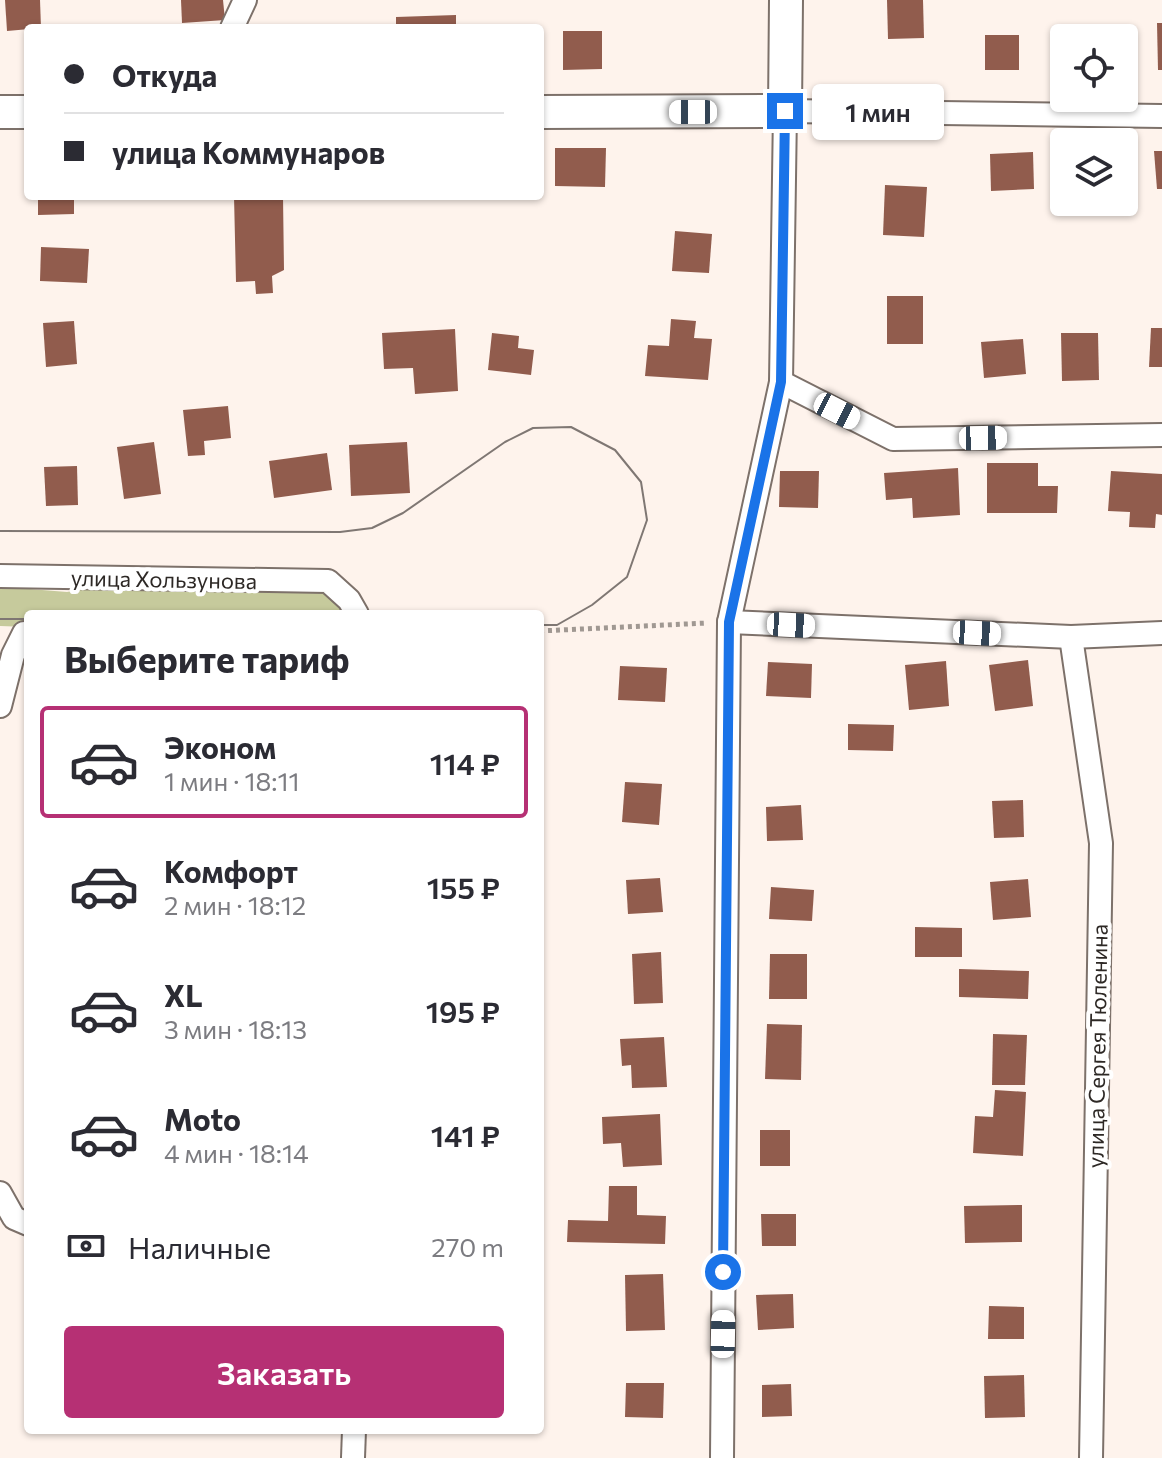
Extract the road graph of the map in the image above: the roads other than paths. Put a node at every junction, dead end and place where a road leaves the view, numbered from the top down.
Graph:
1 (245, 0) edge
2 (786, 0) edge
3 (234, 24) edge
4 (785, 111) junction
5 (0, 112) edge
6 (24, 112) edge
7 (544, 112) edge
8 (1162, 116) edge
9 (781, 382) junction
10 (1162, 435) edge
11 (0, 576) edge
12 (355, 610) edge
13 (729, 622) junction
14 (24, 633) dead end
15 (1162, 633) edge
16 (1071, 637) junction
17 (0, 706) edge
18 (0, 1193) edge
19 (24, 1222) edge
20 (354, 1434) edge
21 (353, 1458) edge
22 (722, 1458) edge
23 (1091, 1458) edge

1 - 3 street
2 - 4 street
4 - 7 street
4 - 8 street
4 - 9 street
5 - 6 street
9 - 10 street
9 - 13 street
11 - 12 street, улица Хользунова
13 - 16 street
13 - 22 street
14 - 17 street
15 - 16 street
16 - 23 street, улица Сергея Тюленина
18 - 19 street
20 - 21 street

